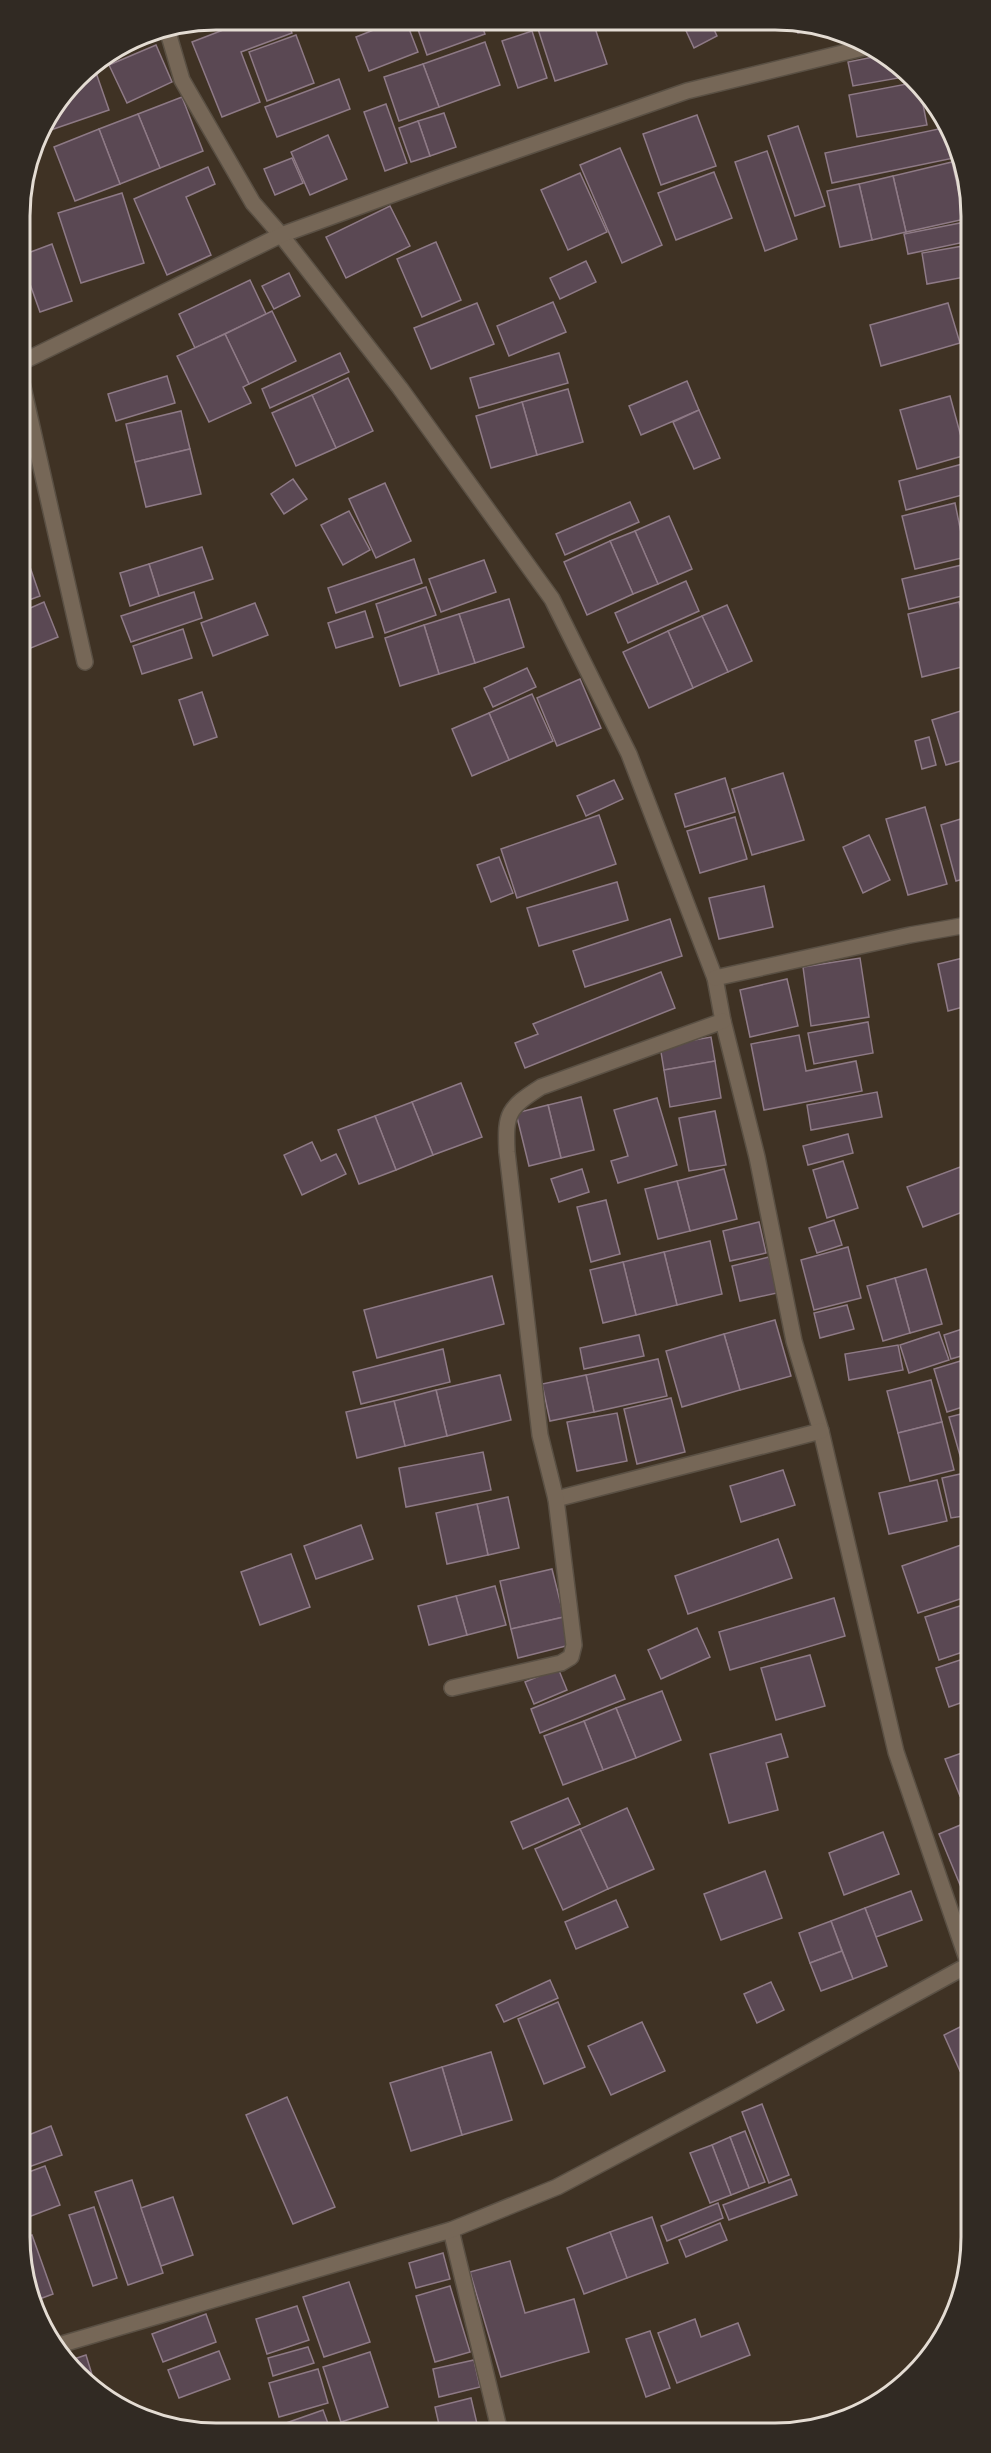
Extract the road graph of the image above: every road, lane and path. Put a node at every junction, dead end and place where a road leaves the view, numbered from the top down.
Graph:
1 (168, 36) edge
2 (858, 49) edge
3 (281, 235) junction
4 (30, 358) edge
5 (30, 418) edge
6 (85, 662) dead end
7 (961, 926) edge
8 (715, 978) junction
9 (723, 1021) junction
10 (821, 1431) junction
11 (556, 1500) junction
12 (452, 1688) dead end
13 (961, 1939) edge
14 (961, 1970) edge
15 (451, 2230) junction
16 (64, 2344) edge
17 (498, 2423) edge

1 - 3 street
2 - 3 street
3 - 4 street
3 - 8 street
5 - 6 street
7 - 8 street
8 - 9 street
9 - 10 street
9 - 11 street
10 - 11 street
10 - 13 street
11 - 12 street
14 - 15 street
15 - 16 street
15 - 17 street

